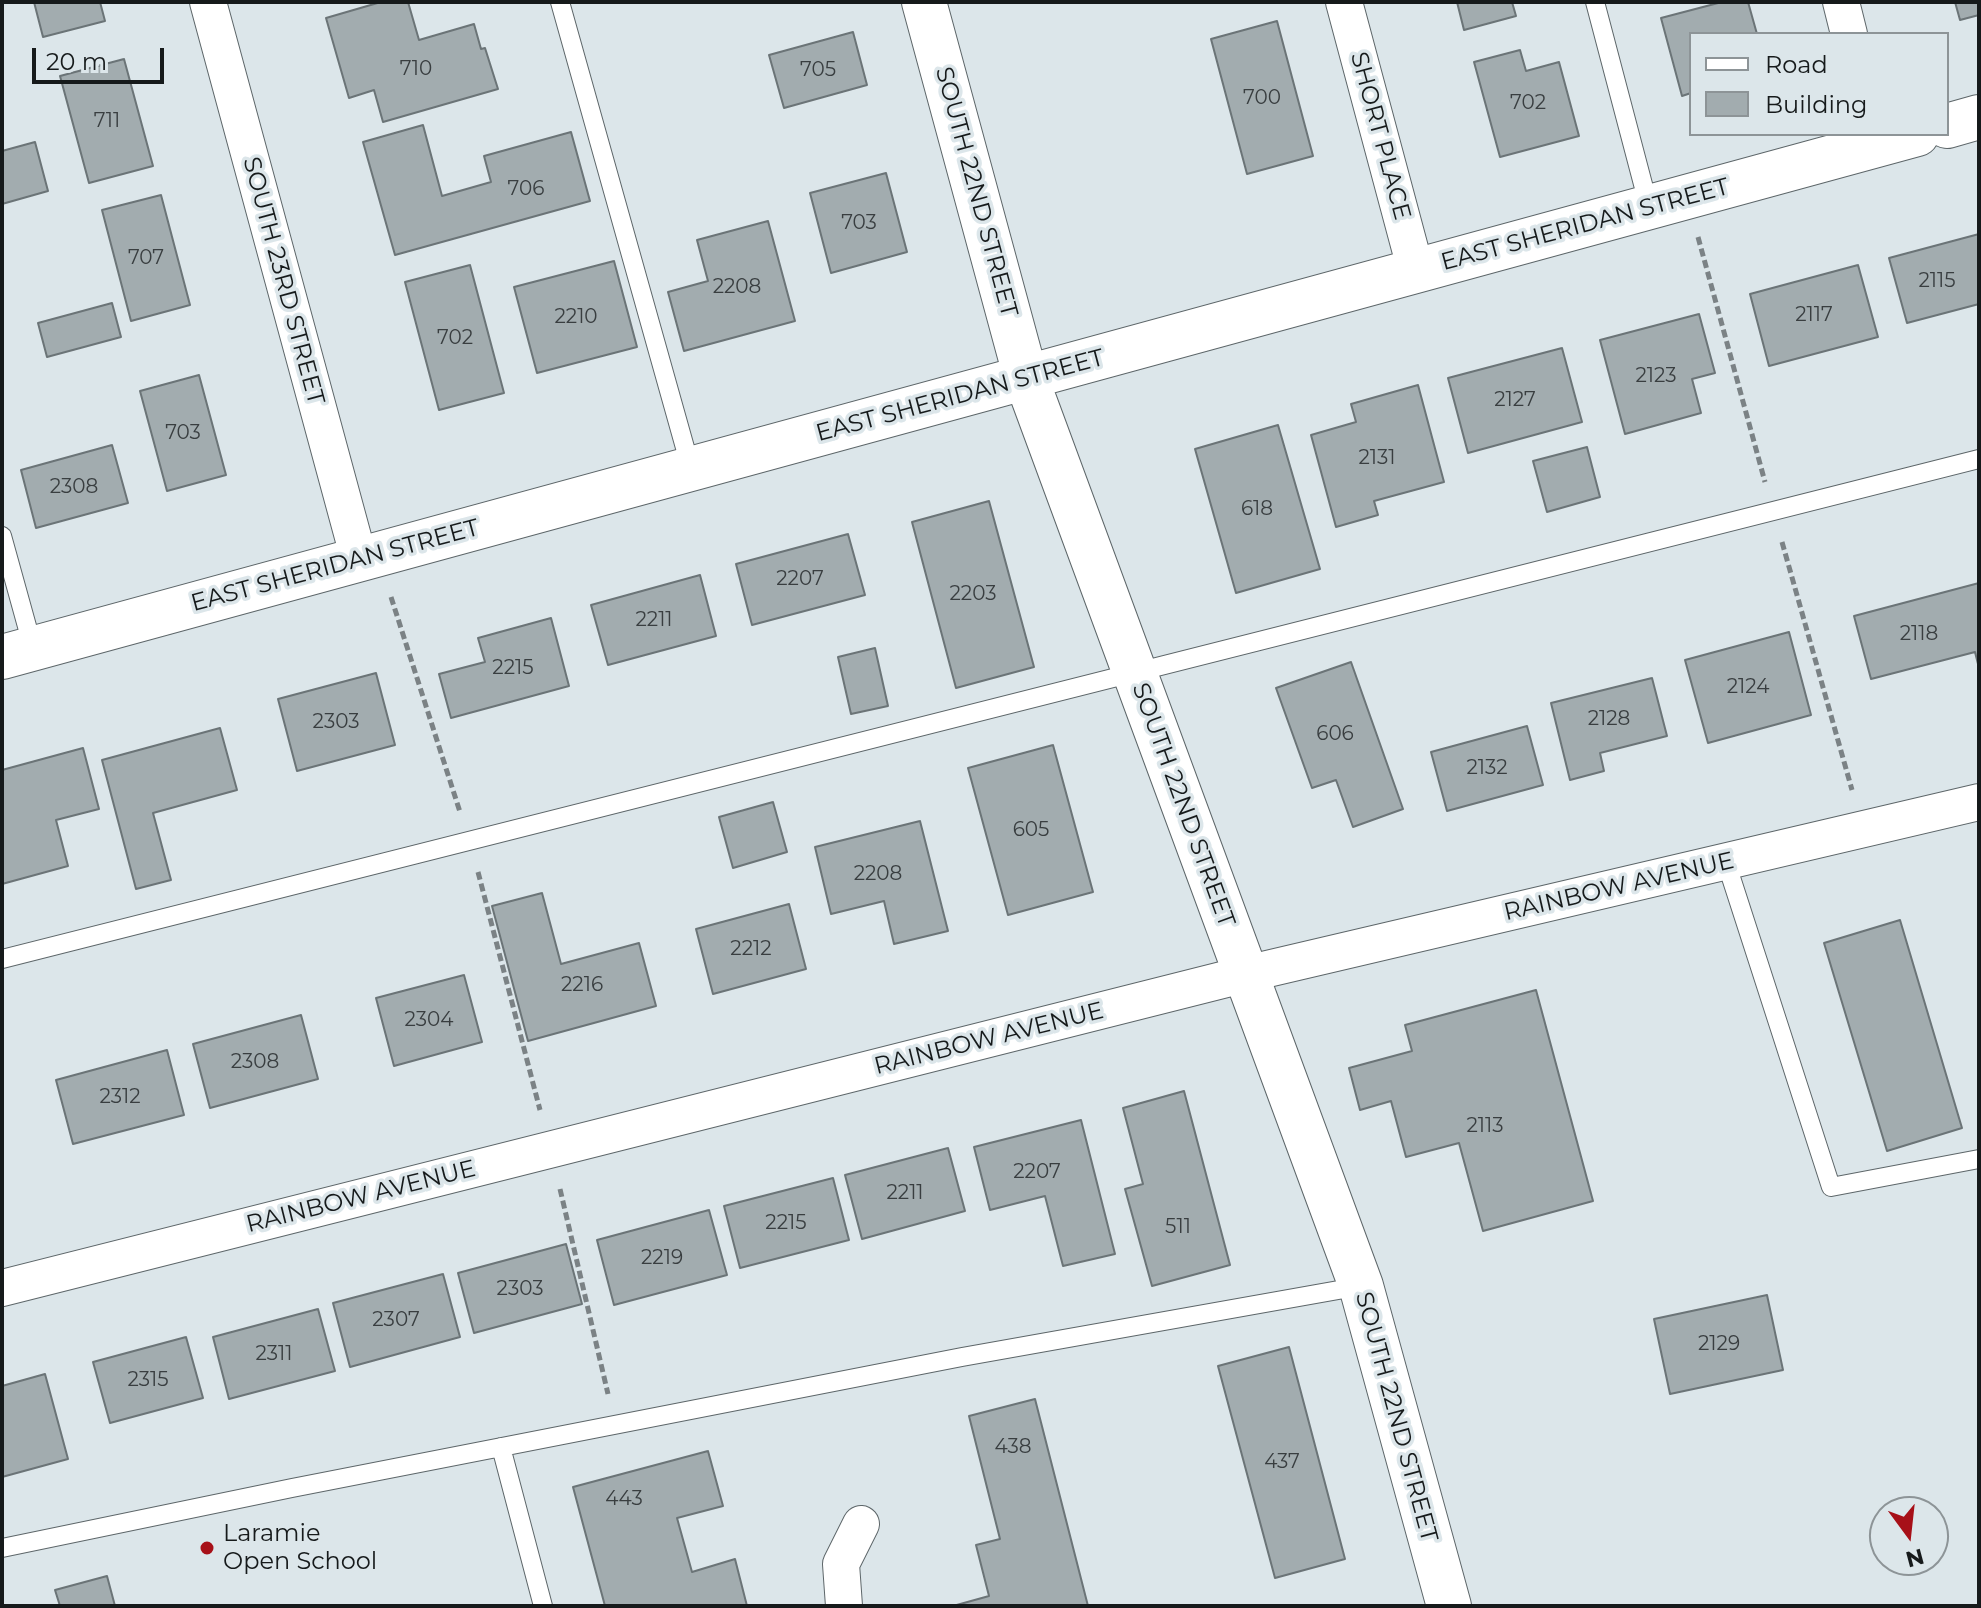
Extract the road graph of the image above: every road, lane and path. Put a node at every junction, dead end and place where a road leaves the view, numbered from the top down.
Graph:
1 (208, 2) edge
2 (560, 2) edge
3 (924, 2) edge
4 (1344, 2) edge
5 (1595, 2) edge
6 (1841, 2) edge
7 (1848, 32) edge
8 (1979, 117) edge
9 (1949, 125) edge
10 (1891, 138) edge
11 (1649, 207) junction
12 (1416, 271) junction
13 (1026, 378) junction
14 (1979, 459) edge
15 (691, 469) junction
16 (2, 536) edge
17 (368, 557) junction
18 (17, 652) edge
19 (1135, 673) junction
20 (1979, 802) edge
21 (470, 842) junction
22 (1726, 862) junction
23 (2, 959) edge
24 (1246, 974) junction
25 (551, 1150) junction
26 (1979, 1159) edge
27 (1361, 1286) junction
28 (2, 1288) edge
29 (615, 1425) junction
30 (501, 1447) junction
31 (861, 1524) dead end
32 (2, 1548) edge
33 (543, 1606) edge
34 (844, 1606) edge
35 (1449, 1606) edge

1 - 17 street, SOUTH 23RD STREET
2 - 15 lane
3 - 13 street, SOUTH 22ND STREET
4 - 12 street, SHORT PLACE
5 - 11 lane
6 - 7 street
8 - 9 street
10 - 11 street, EAST SHERIDAN STREET
11 - 12 street, EAST SHERIDAN STREET
12 - 13 street, EAST SHERIDAN STREET
13 - 15 street, EAST SHERIDAN STREET
13 - 19 street, SOUTH 22ND STREET
14 - 19 lane
15 - 17 street, EAST SHERIDAN STREET
16 - 18 lane
17 - 18 street, EAST SHERIDAN STREET
17 - 21 path
19 - 21 lane
19 - 24 street, SOUTH 22ND STREET
20 - 22 street, RAINBOW AVENUE
21 - 23 lane
21 - 25 path
22 - 24 street, RAINBOW AVENUE
22 - 26 lane
24 - 25 street, RAINBOW AVENUE
24 - 27 street, SOUTH 22ND STREET
25 - 28 street, RAINBOW AVENUE
25 - 29 path
27 - 29 lane
27 - 35 street, SOUTH 22ND STREET
29 - 30 lane
30 - 32 lane
30 - 33 lane
31 - 34 street

